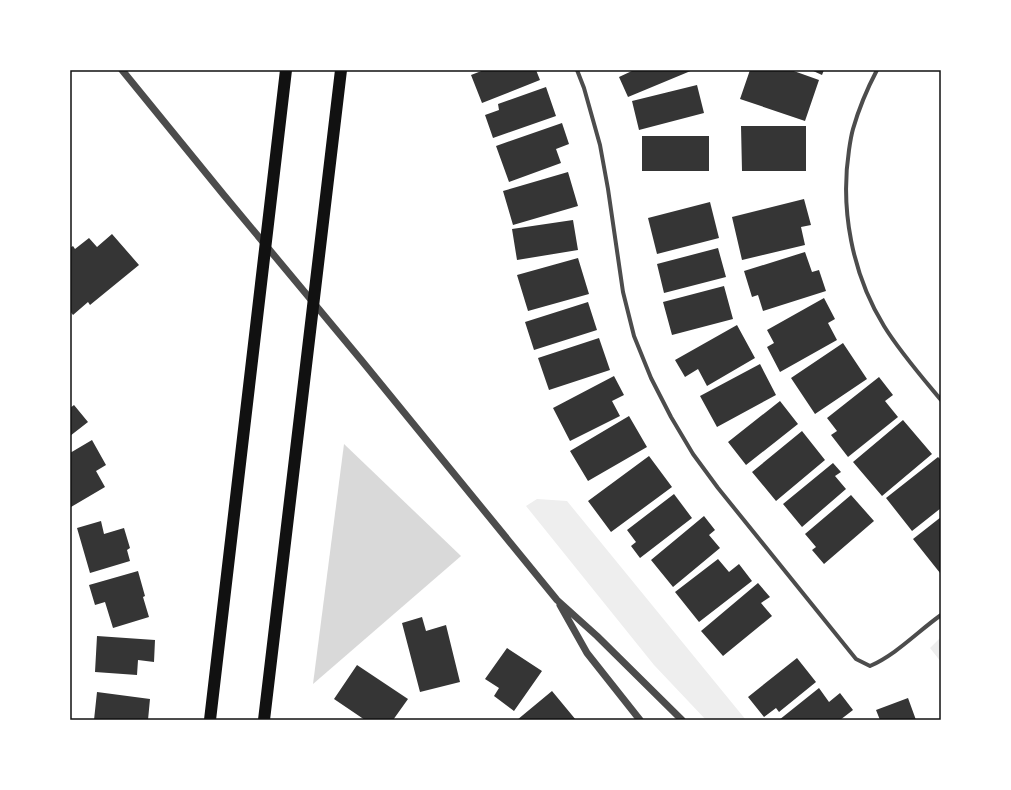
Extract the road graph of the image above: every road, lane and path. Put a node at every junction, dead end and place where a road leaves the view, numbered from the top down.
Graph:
1 (122, 70) edge
2 (286, 70) edge
3 (341, 70) edge
4 (577, 70) edge
5 (877, 70) edge
6 (941, 400) edge
7 (557, 600) junction
8 (941, 615) edge
9 (210, 720) edge
10 (264, 720) edge
11 (640, 720) edge
12 (682, 720) edge

1 - 7 street
2 - 9 highway
3 - 10 highway
4 - 8 street
5 - 6 street
7 - 11 street
7 - 12 street

